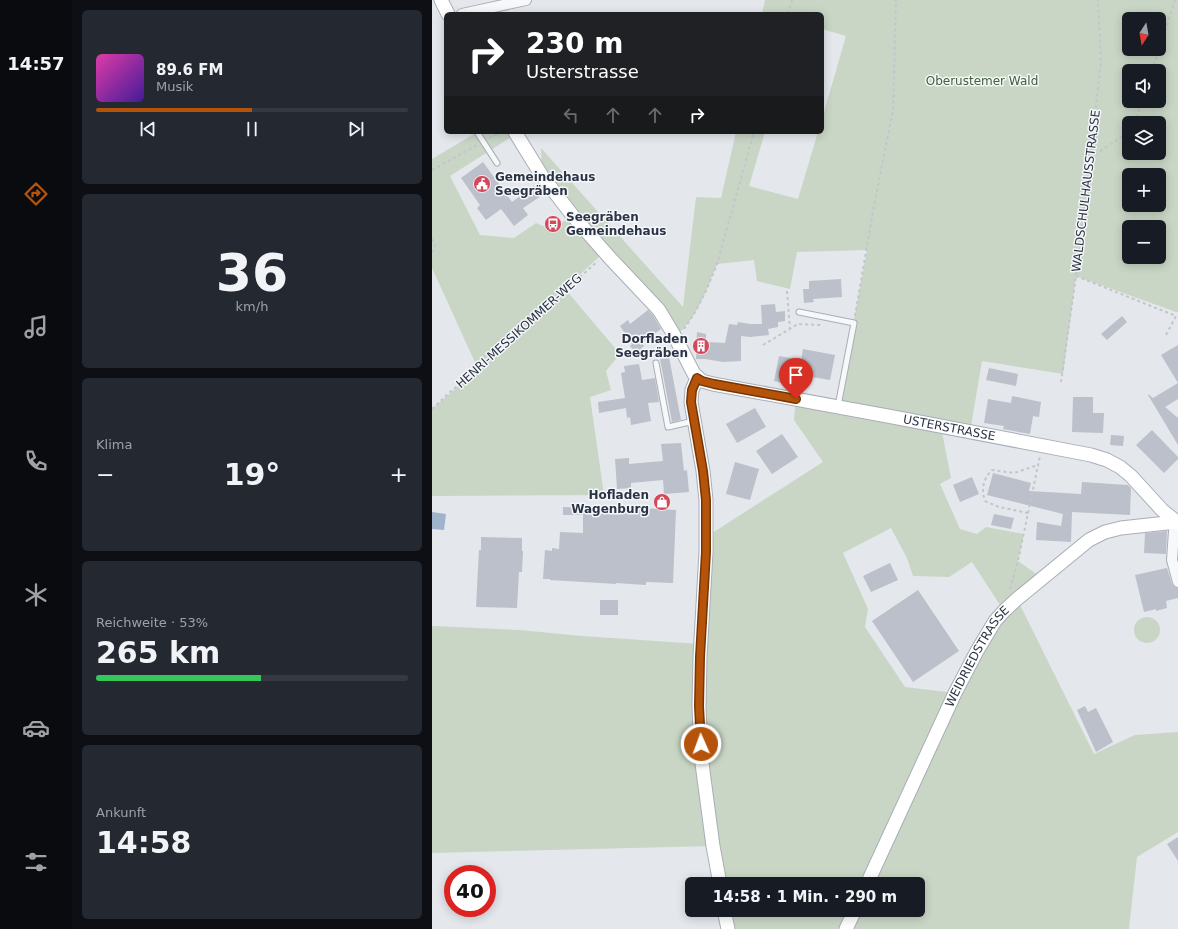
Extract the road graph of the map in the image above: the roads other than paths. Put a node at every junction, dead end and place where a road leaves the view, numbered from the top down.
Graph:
1 (440, 0) edge
2 (526, 0) edge
3 (447, 12) edge
4 (471, 12) edge
5 (478, 134) edge
6 (516, 134) edge
7 (496, 163) dead end
8 (799, 312) dead end
9 (656, 363) dead end
10 (697, 378) junction
11 (838, 407) junction
12 (695, 421) junction
13 (1177, 523) edge
14 (1178, 582) edge
15 (719, 877) edge
16 (870, 877) edge
17 (725, 917) edge
18 (852, 917) edge
19 (728, 929) edge
20 (846, 929) edge

1 - 3 street
2 - 4 street
5 - 7 lane
6 - 10 street
8 - 11 lane
9 - 12 lane
10 - 11 street, USTERSTRASSE
10 - 12 street
11 - 13 street, USTERSTRASSE
12 - 15 street
13 - 14 street
13 - 16 street, WEIDRIEDSTRASSE
17 - 19 street
18 - 20 street

